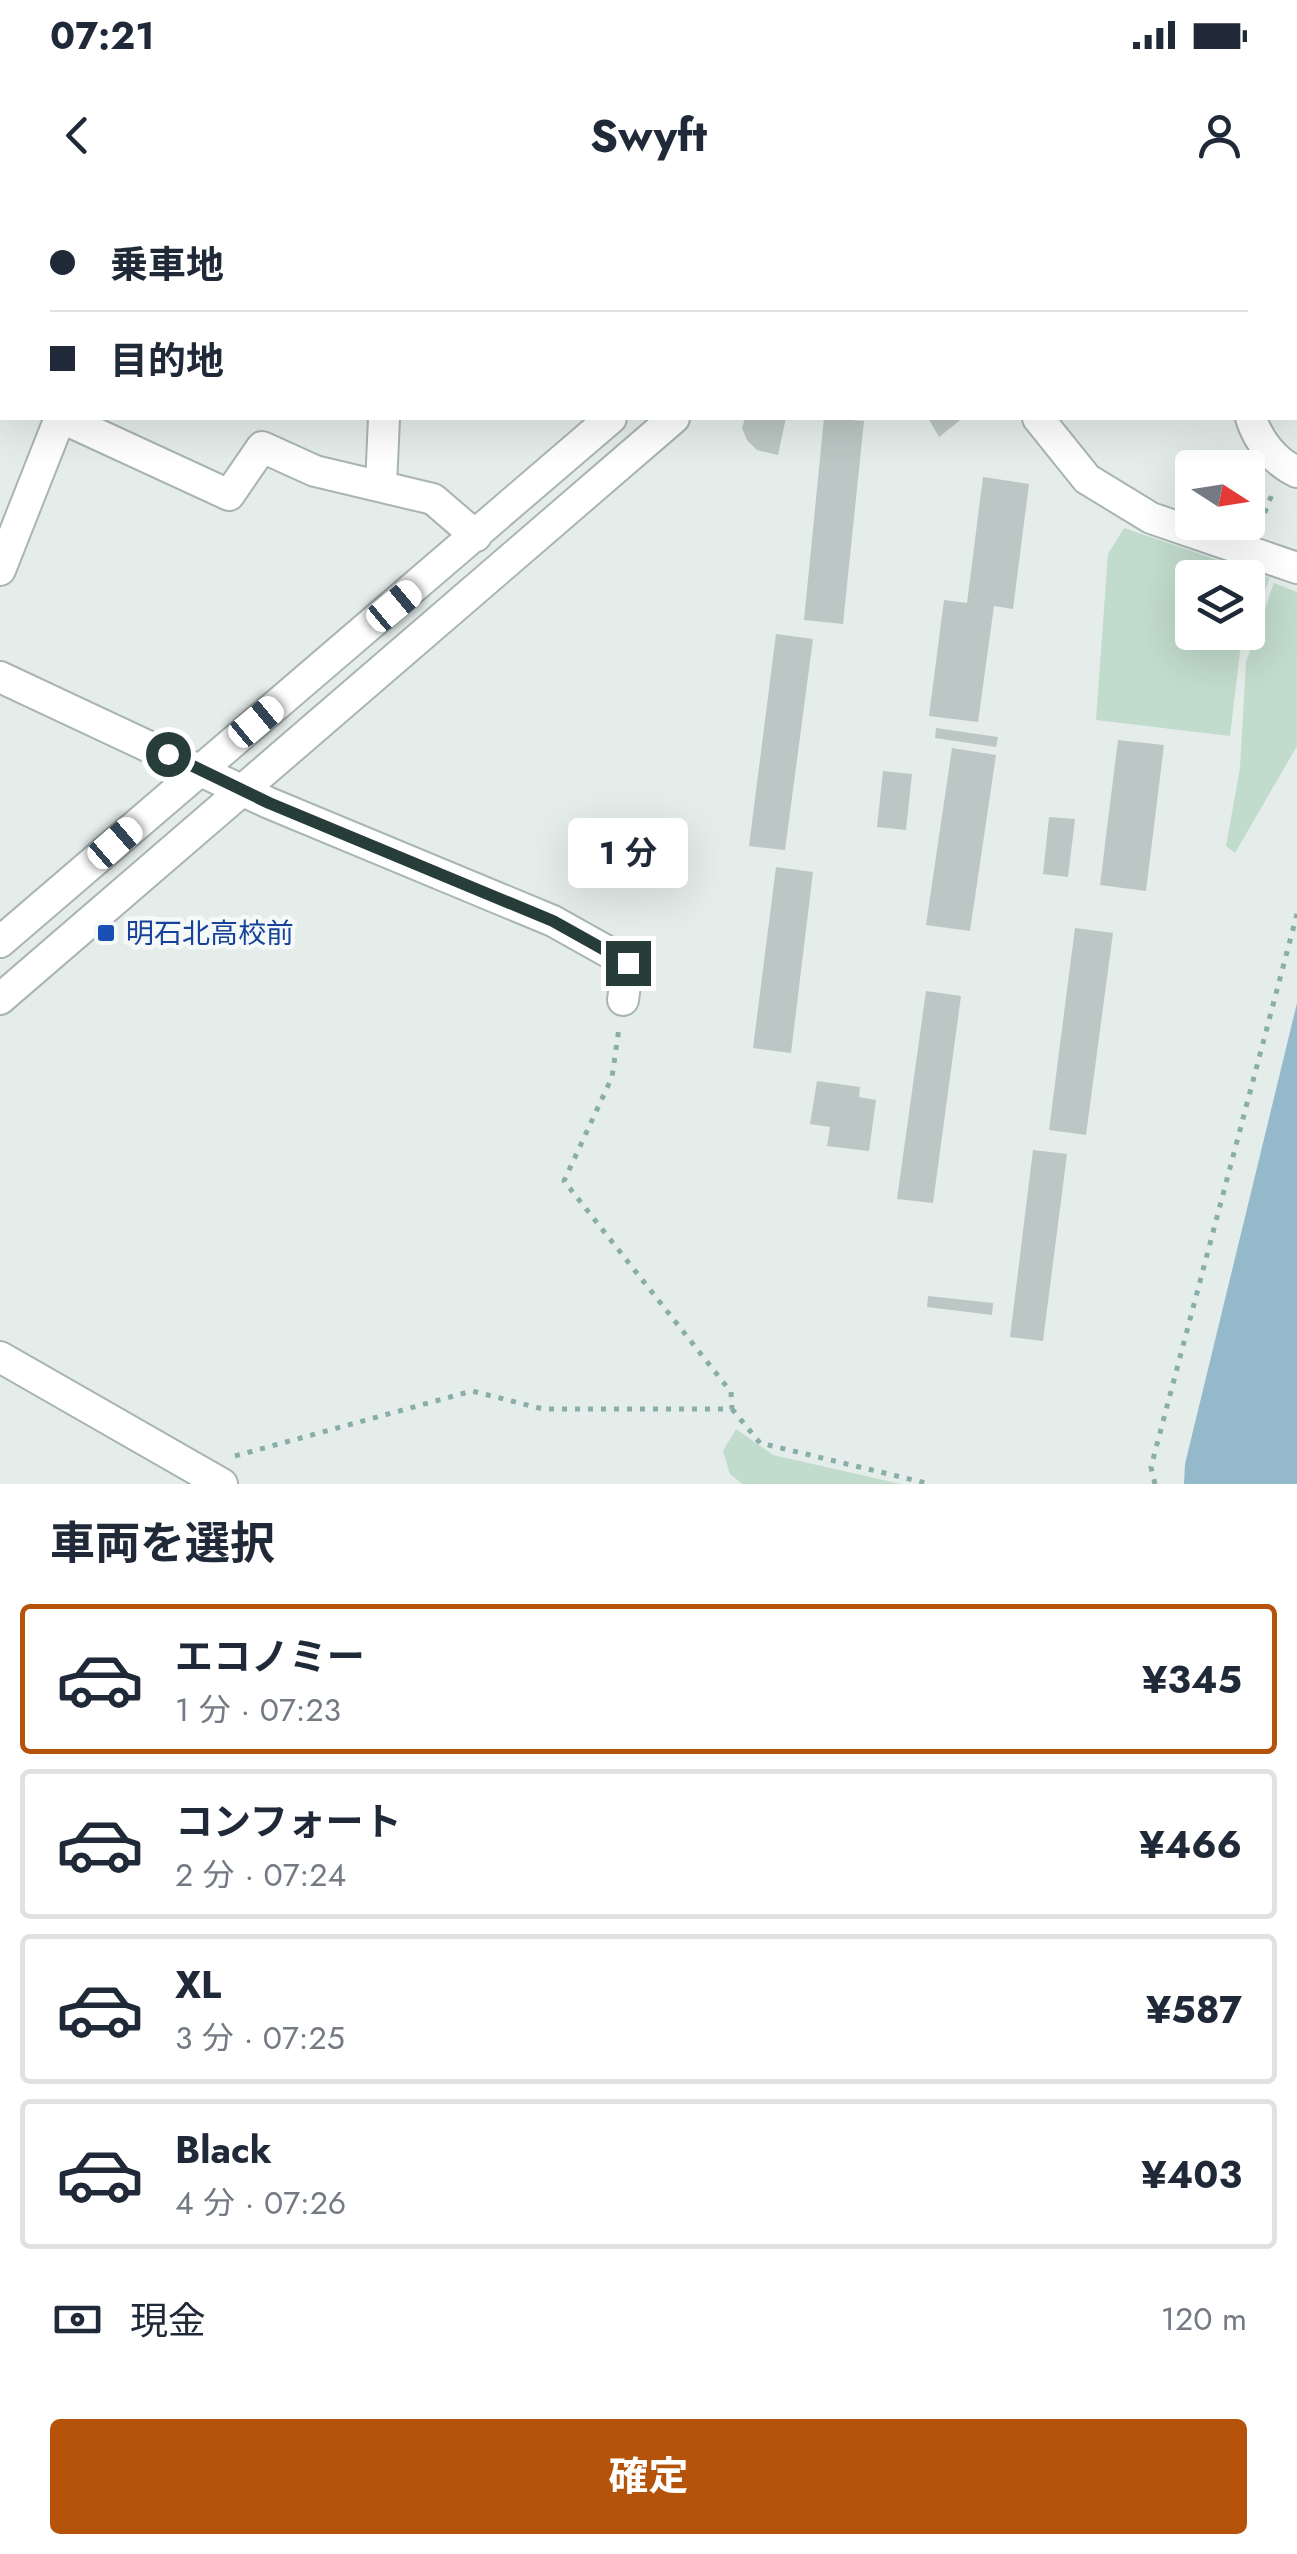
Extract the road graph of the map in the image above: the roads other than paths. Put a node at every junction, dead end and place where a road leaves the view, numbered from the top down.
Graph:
1 (60, 420) edge
2 (65, 420) edge
3 (384, 420) edge
4 (609, 420) edge
5 (672, 420) edge
6 (1040, 420) edge
7 (1252, 420) edge
8 (1297, 472) edge
9 (381, 486) junction
10 (476, 536) junction
11 (1297, 568) edge
12 (0, 570) edge
13 (0, 677) edge
14 (201, 769) junction
15 (246, 790) junction
16 (0, 942) edge
17 (0, 1000) edge
18 (623, 1000) road end
19 (0, 1358) edge
20 (180, 1476) edge
21 (222, 1484) edge

1 - 12 street
2 - 9 street
3 - 9 street
4 - 10 street
5 - 15 street
6 - 11 street
7 - 8 street
9 - 10 street
10 - 14 street
13 - 14 street
14 - 15 street
14 - 16 street
15 - 17 street
15 - 18 street
19 - 20 street
20 - 21 street

